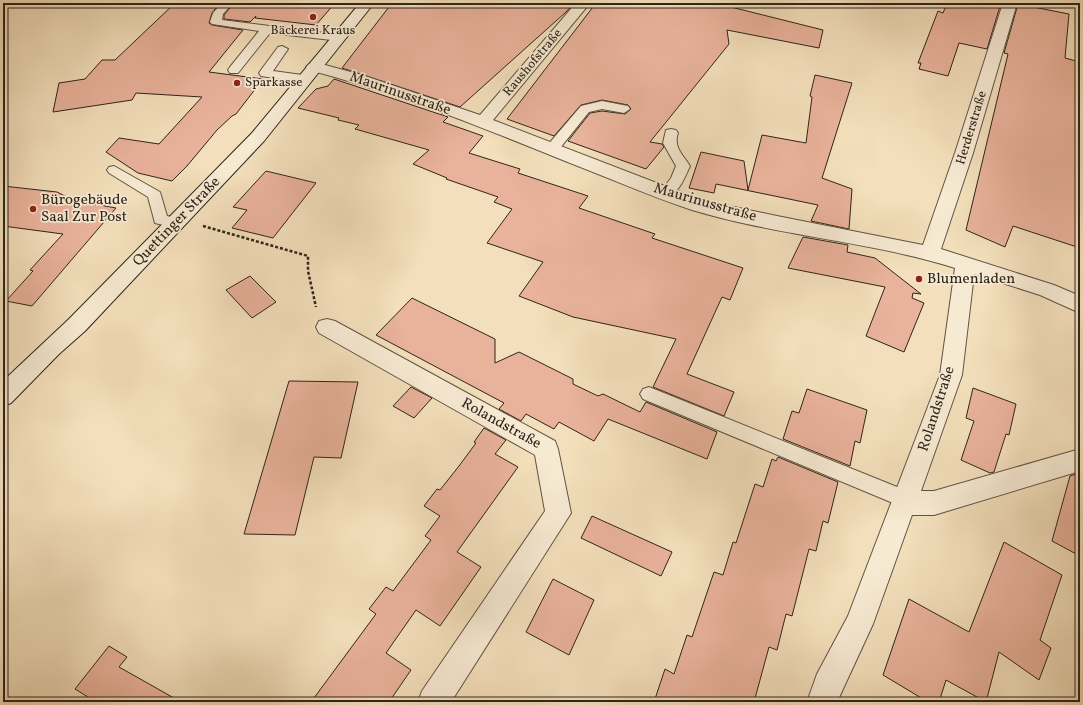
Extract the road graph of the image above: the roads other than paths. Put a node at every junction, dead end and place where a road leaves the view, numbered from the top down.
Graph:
1 (228, 3) edge
2 (367, 3) edge
3 (583, 3) edge
4 (1010, 3) edge
5 (267, 29) junction
6 (340, 38) junction
7 (282, 49) dead end
8 (234, 70) dead end
9 (310, 73) junction
10 (624, 109) dead end
11 (483, 122) junction
12 (671, 133) dead end
13 (551, 150) junction
14 (114, 170) dead end
15 (666, 194) junction
16 (176, 221) junction
17 (930, 253) junction
18 (965, 265) junction
19 (1080, 305) edge
20 (327, 327) road end
21 (649, 394) dead end
22 (3, 396) edge
23 (1080, 460) edge
24 (904, 501) junction
25 (433, 702) edge
26 (822, 702) edge

1 - 5 lane
2 - 6 street, Quettinger Straße
3 - 11 street, Raushofstraße
4 - 17 street, Herderstraße
5 - 6 lane
5 - 8 lane
6 - 9 street, Quettinger Straße
7 - 9 lane
9 - 11 street, Maurinusstraße
9 - 16 street, Quettinger Straße
10 - 13 lane
11 - 13 street, Maurinusstraße
12 - 15 lane
13 - 15 street, Maurinusstraße
14 - 16 lane
15 - 17 street, Maurinusstraße
16 - 22 street, Quettinger Straße
17 - 18 street, Maurinusstraße
18 - 19 street, Maurinusstraße
18 - 24 street, Rolandstraße
20 - 25 street, Rolandstraße
21 - 24 lane
23 - 24 street
24 - 26 street, Rolandstraße

